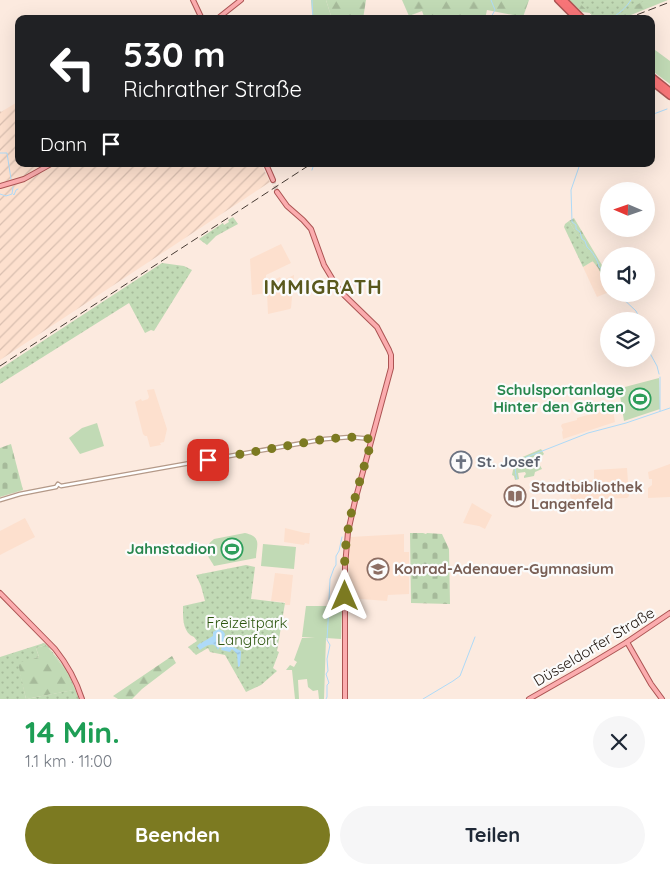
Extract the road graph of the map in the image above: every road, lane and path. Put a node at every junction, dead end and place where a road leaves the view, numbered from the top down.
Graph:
1 (193, 0) edge
2 (241, 0) edge
3 (558, 0) edge
4 (564, 0) edge
5 (200, 15) edge
6 (221, 15) edge
7 (573, 15) edge
8 (579, 15) edge
9 (655, 79) edge
10 (655, 84) edge
11 (670, 91) edge
12 (670, 96) edge
13 (46, 167) edge
14 (267, 167) edge
15 (273, 180) tunnel mouth
16 (0, 186) edge
17 (278, 192) tunnel mouth
18 (372, 439) junction
19 (0, 500) edge
20 (0, 593) edge
21 (670, 613) edge
22 (627, 642) junction
23 (82, 699) edge
24 (345, 699) edge
25 (529, 699) edge
26 (662, 699) edge

1 - 5 main road
2 - 6 main road
3 - 7 highway
4 - 8 highway
9 - 11 highway
10 - 12 highway
13 - 16 main road
14 - 15 main road
17 - 18 main road
18 - 19 street
18 - 24 main road
20 - 23 main road
21 - 22 main road, Düsseldorfer Straße
22 - 25 main road, Düsseldorfer Straße
22 - 26 main road

